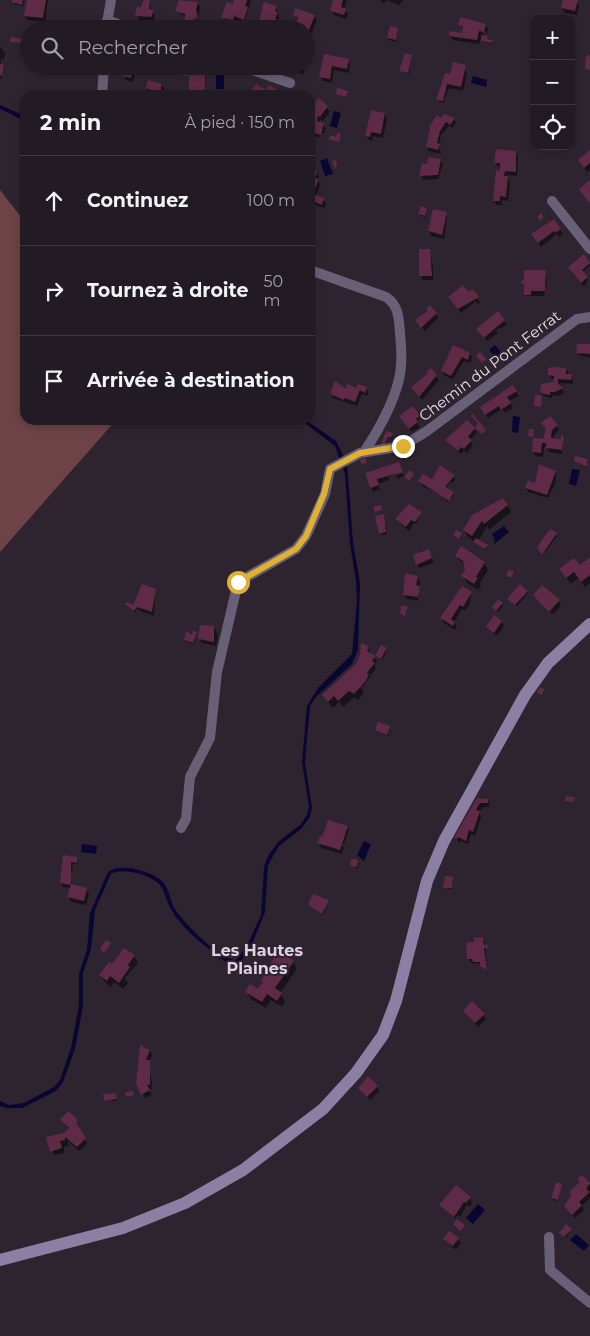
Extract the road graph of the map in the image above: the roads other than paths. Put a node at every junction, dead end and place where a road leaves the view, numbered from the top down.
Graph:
1 (111, 0) edge
2 (108, 20) edge
3 (103, 75) edge
4 (267, 75) edge
5 (290, 83) dead end
6 (102, 90) edge
7 (552, 201) dead end
8 (590, 249) edge
9 (315, 272) edge
10 (590, 317) edge
11 (364, 452) junction
12 (590, 624) edge
13 (182, 828) dead end
14 (549, 1237) dead end
15 (0, 1260) edge
16 (590, 1303) edge

1 - 2 street
3 - 6 street
4 - 5 street
7 - 8 street
9 - 11 street
10 - 11 street, Chemin du Pont Ferrat
11 - 13 street, Chemin du Pont Ferrat
12 - 15 street
14 - 16 street

